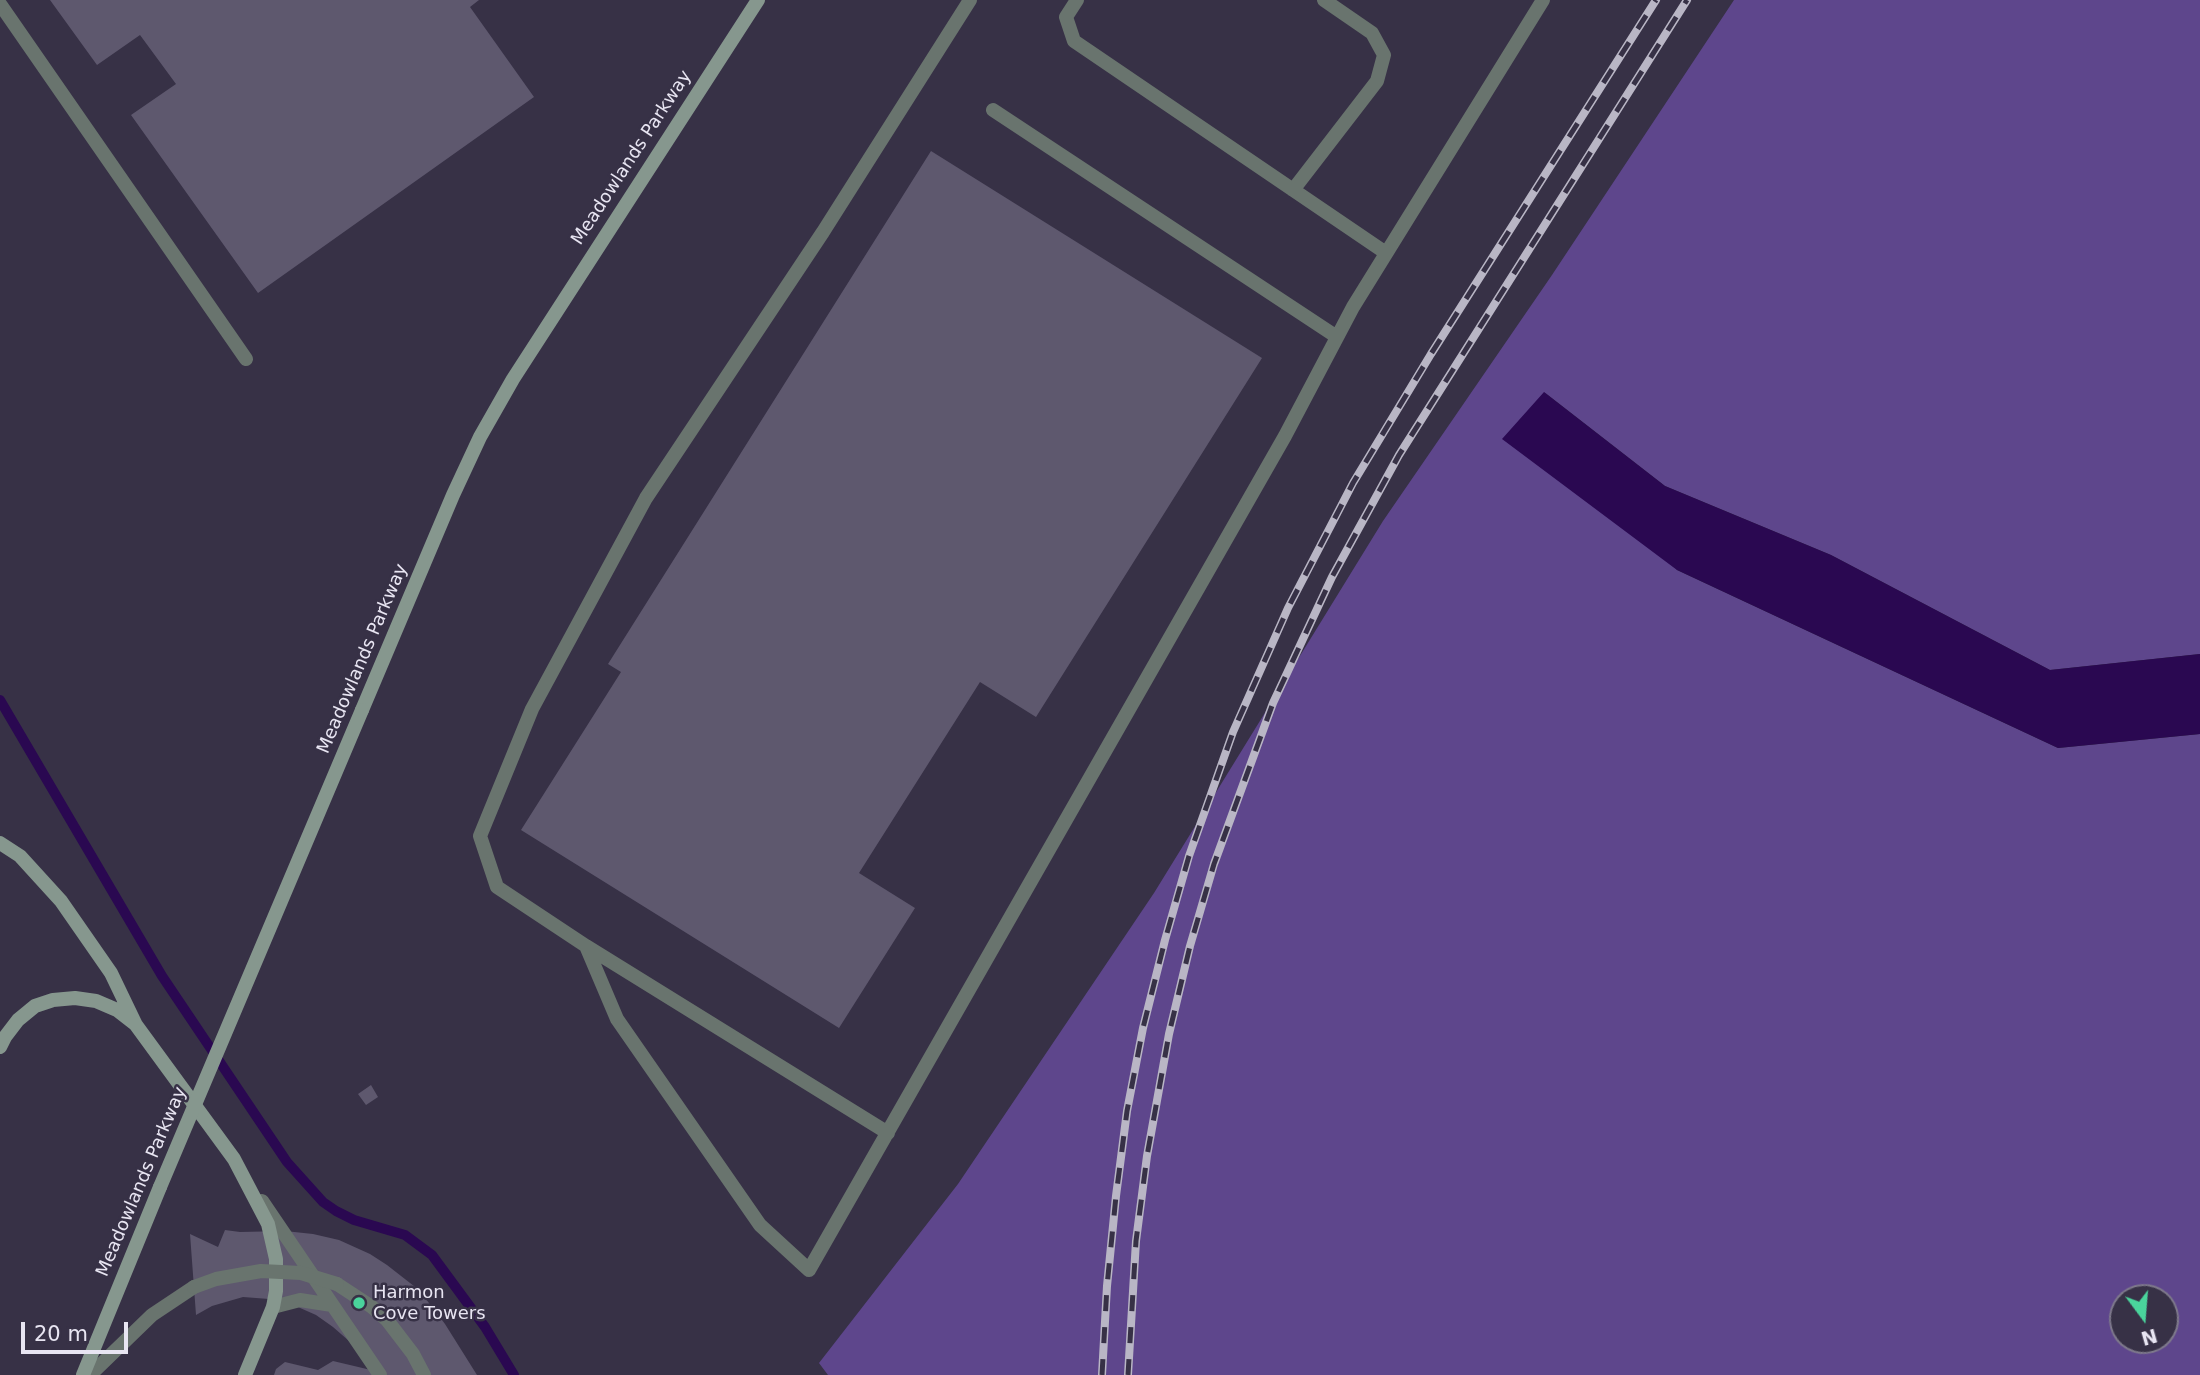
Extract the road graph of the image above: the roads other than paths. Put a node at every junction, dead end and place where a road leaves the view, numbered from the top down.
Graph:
1 (758, 0) edge
2 (970, 0) edge
3 (1077, 0) edge
4 (1324, 0) edge
5 (1543, 0) edge
6 (0, 4) edge
7 (993, 110) dead end
8 (1293, 190) junction
9 (1387, 253) junction
10 (1337, 337) junction
11 (246, 359) dead end
12 (0, 843) edge
13 (586, 946) junction
14 (136, 1025) junction
15 (0, 1047) edge
16 (888, 1133) junction
17 (234, 1159) junction
18 (332, 1305) junction
19 (273, 1307) junction
20 (83, 1375) edge
21 (90, 1375) edge
22 (245, 1375) edge
23 (380, 1375) edge
24 (424, 1375) edge

1 - 20 main road, Meadowlands Parkway, bridge
2 - 13 lane
3 - 8 lane
4 - 8 lane
5 - 9 lane
6 - 11 lane
7 - 10 lane
8 - 9 lane
9 - 10 lane
10 - 16 lane
12 - 14 main road
13 - 16 lane
13 - 16 lane
14 - 15 main road
14 - 17 main road
17 - 18 lane
17 - 19 main road
18 - 19 lane
18 - 23 lane
19 - 22 main road
21 - 24 lane, bridge

